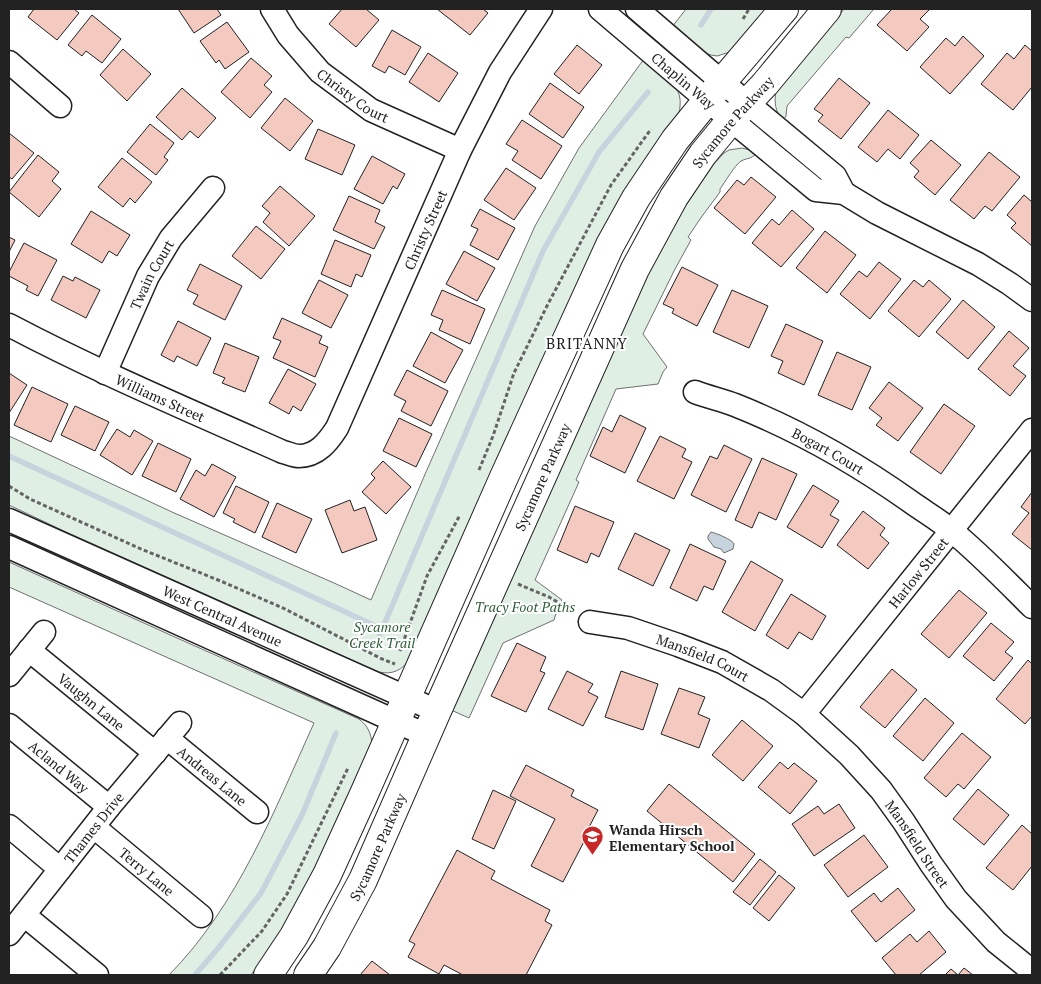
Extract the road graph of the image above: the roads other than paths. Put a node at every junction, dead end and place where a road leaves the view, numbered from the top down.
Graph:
1 (272, 9) edge
2 (541, 9) edge
3 (600, 9) edge
4 (637, 9) edge
5 (784, 9) edge
6 (827, 9) edge
7 (9, 62) edge
8 (715, 91) junction
9 (60, 106) dead end
10 (739, 111) junction
11 (460, 150) junction
12 (214, 188) dead end
13 (1032, 300) edge
14 (9, 325) edge
15 (105, 372) junction
16 (695, 392) dead end
17 (1032, 430) edge
18 (315, 452) joint
19 (9, 520) edge
20 (952, 531) junction
21 (9, 547) edge
22 (1032, 607) edge
23 (590, 622) road end
24 (44, 632) dead end
25 (29, 650) junction
26 (9, 676) edge
27 (402, 710) junction
28 (804, 714) junction
29 (432, 723) junction
30 (9, 725) edge
31 (167, 738) junction
32 (109, 807) junction
33 (257, 812) dead end
34 (9, 826) edge
35 (94, 827) junction
36 (60, 869) junction
37 (24, 914) junction
38 (201, 916) dead end
39 (9, 934) edge
40 (1032, 971) edge
41 (97, 975) edge
42 (268, 975) edge
43 (308, 975) edge

1 - 11 street, Christy Court
2 - 11 street, Christy Street
3 - 8 street, Chaplin Way
4 - 8 street, Chaplin Way
5 - 8 main road
6 - 10 main road, Sycamore Parkway
7 - 9 street
8 - 10 street, Chaplin Way
8 - 27 main road
10 - 13 street, Chaplin Way
10 - 29 main road, Sycamore Parkway
11 - 18 street, Christy Street
12 - 15 street, Twain Court
14 - 15 street, Williams Street
15 - 18 street, Williams Street
16 - 20 street, Bogart Court
17 - 20 street, Harlow Street
19 - 27 street, West Central Avenue
20 - 22 street, Bogart Court
20 - 28 street, Harlow Street
21 - 27 street, West Central Avenue
23 - 28 street, Mansfield Court
24 - 25 street
25 - 26 street
25 - 31 street, Vaughn Lane
27 - 29 street, West Central Avenue
27 - 42 main road
28 - 40 street, Mansfield Street
29 - 43 main road, Sycamore Parkway
30 - 32 street, Acland Way
31 - 32 street, Thames Drive
31 - 33 street, Andreas Lane
32 - 35 street, Thames Drive
34 - 36 street
35 - 36 street, Thames Drive
35 - 38 street, Terry Lane
36 - 37 street, Thames Drive
37 - 39 street, Thames Drive
37 - 41 street

